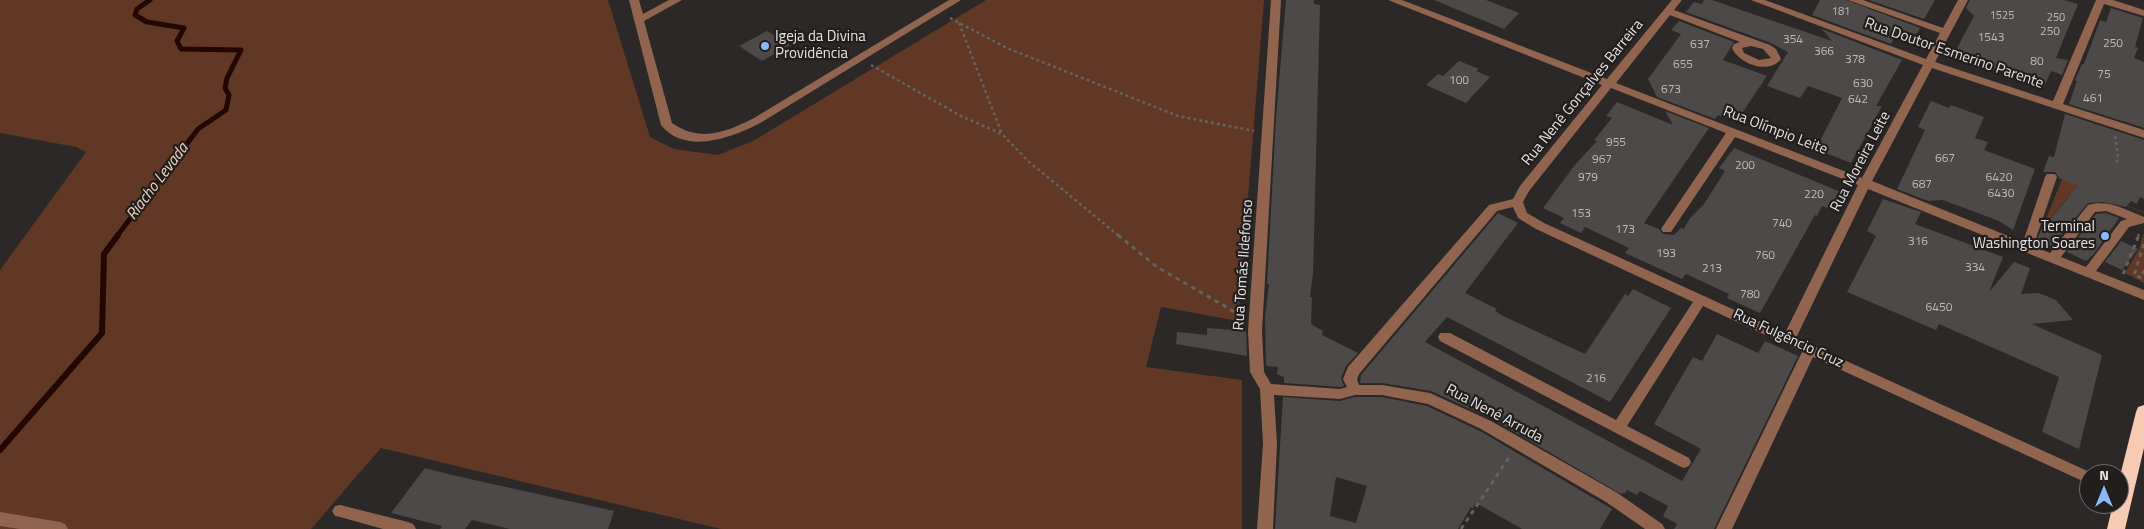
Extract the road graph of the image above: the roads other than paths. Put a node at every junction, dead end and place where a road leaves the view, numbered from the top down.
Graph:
1 (634, 0) edge
2 (677, 0) edge
3 (956, 0) edge
4 (1276, 0) edge
5 (1394, 0) edge
6 (1677, 0) edge
7 (1756, 0) edge
8 (1853, 0) edge
9 (1963, 0) edge
10 (2102, 0) edge
11 (1667, 12) junction
12 (2144, 13) edge
13 (640, 20) junction
14 (1946, 32) junction
15 (1751, 43) dead end
16 (1930, 64) junction
17 (1610, 85) junction
18 (2057, 105) junction
19 (1733, 132) junction
20 (2144, 134) edge
21 (2051, 178) dead end
22 (1865, 183) junction
23 (1517, 202) junction
24 (2142, 223) edge
25 (1667, 229) dead end
26 (2029, 241) dead end
27 (2053, 258) junction
28 (2088, 273) junction
29 (2144, 295) edge
30 (1701, 299) junction
31 (1444, 336) dead end
32 (1789, 339) junction
33 (1810, 349) junction
34 (1267, 389) junction
35 (1355, 390) junction
36 (2144, 412) edge
37 (1618, 428) junction
38 (1684, 462) dead end
39 (2129, 467) edge
40 (2079, 473) edge
41 (340, 511) dead end
42 (2118, 514) edge
43 (0, 519) edge
44 (60, 529) edge
45 (408, 529) edge
46 (1265, 529) edge
47 (1657, 529) edge
48 (1724, 529) edge
49 (2116, 529) edge

1 - 13 street
2 - 13 street
3 - 13 street
4 - 34 street, Rua Tomás Ildefonso
5 - 17 street, Rua Olímpio Leite
6 - 11 street, Rua Nenê Gonçalves Barreira
7 - 16 street, Rua Doutor Esmerino Parente
8 - 14 street
9 - 14 street, Rua Moreira Leite
10 - 12 street
10 - 18 street
11 - 15 street
11 - 17 street, Rua Nenê Gonçalves Barreira
14 - 16 street, Rua Moreira Leite
16 - 18 street, Rua Doutor Esmerino Parente
16 - 22 street, Rua Moreira Leite
17 - 19 street, Rua Olímpio Leite
17 - 23 street, Rua Nenê Gonçalves Barreira
18 - 20 street, Rua Doutor Esmerino Parente
19 - 22 street, Rua Olímpio Leite
19 - 25 street
21 - 26 street
22 - 27 street, Rua Olímpio Leite
22 - 32 street, Rua Moreira Leite
23 - 30 street, Rua Fulgêncio Cruz
23 - 35 street
24 - 27 street
24 - 28 street
27 - 28 street, Rua Olímpio Leite
28 - 29 street, Rua Olímpio Leite
30 - 32 street, Rua Fulgêncio Cruz
30 - 37 street
31 - 37 street
32 - 33 street, Rua Fulgêncio Cruz
33 - 40 street, Rua Fulgêncio Cruz
33 - 48 street
34 - 35 street, Rua Nenê Arruda
34 - 46 street, Rua Tomás Ildefonso
35 - 47 street, Rua Nenê Arruda
36 - 39 highway
37 - 38 street
41 - 45 street
42 - 49 highway
43 - 44 street

